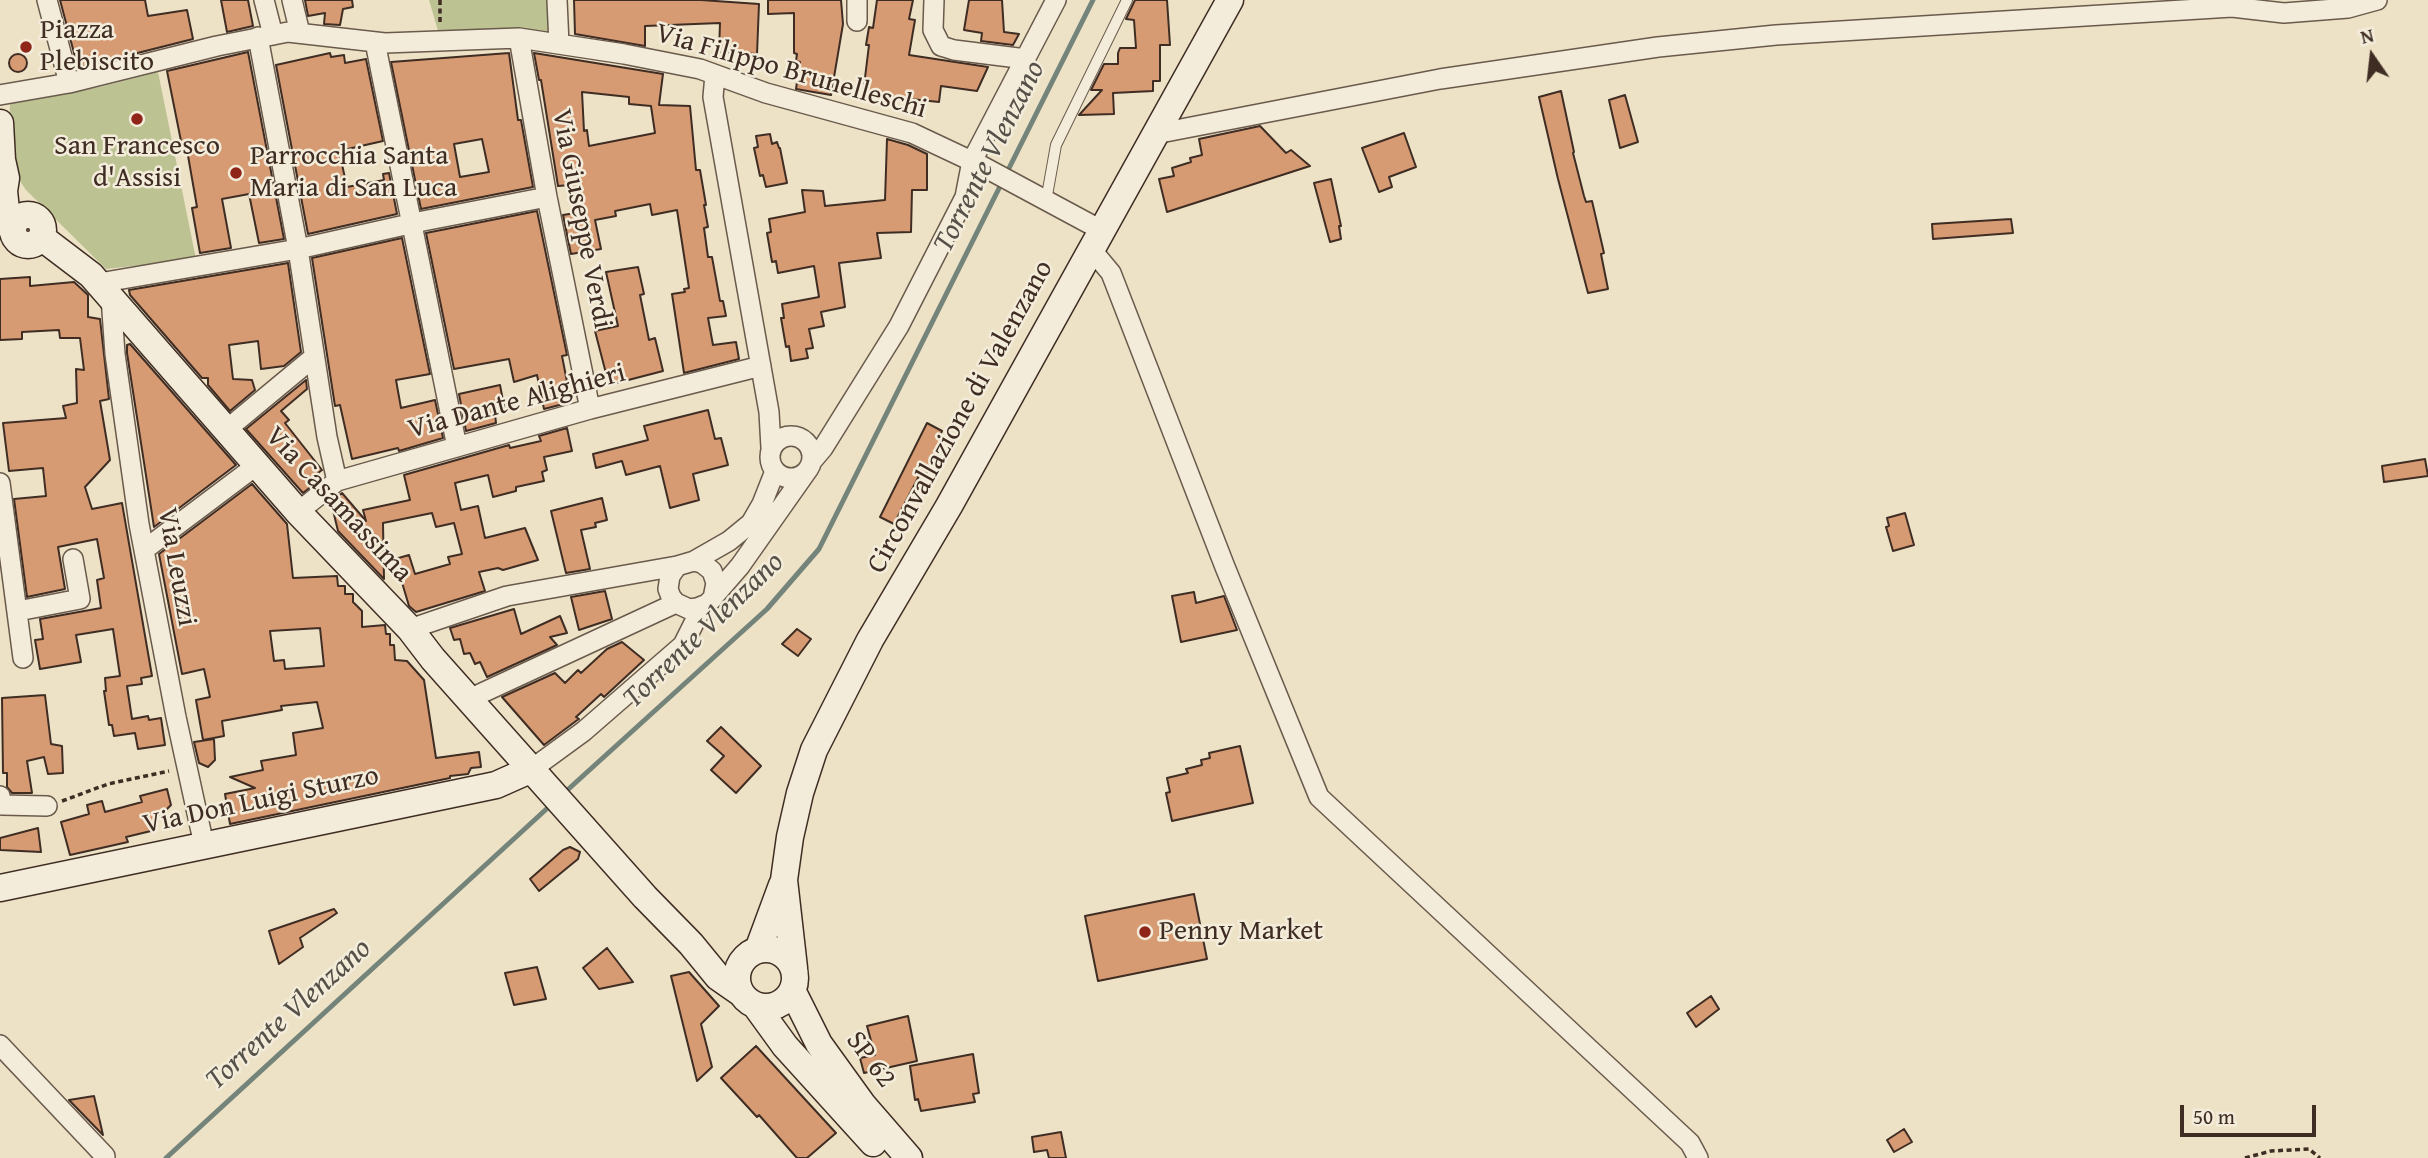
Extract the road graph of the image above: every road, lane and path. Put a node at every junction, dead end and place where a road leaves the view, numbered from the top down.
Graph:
1 (47, 0) edge
2 (264, 0) edge
3 (292, 0) edge
4 (557, 0) edge
5 (857, 0) edge
6 (934, 0) edge
7 (1056, 0) edge
8 (1127, 0) edge
9 (1230, 0) edge
10 (2377, 0) edge
11 (857, 21) dead end
12 (300, 33) junction
13 (265, 36) junction
14 (519, 38) junction
15 (375, 42) junction
16 (559, 44) junction
17 (1026, 59) junction
18 (715, 75) junction
19 (69, 83) junction
20 (0, 95) edge
21 (0, 122) edge
22 (1155, 134) junction
23 (0, 135) edge
24 (977, 163) junction
25 (547, 197) junction
26 (1046, 201) junction
27 (412, 223) junction
28 (29, 232) junction
29 (1096, 240) junction
30 (298, 249) junction
31 (0, 256) edge
32 (105, 290) junction
33 (314, 357) junction
34 (761, 366) junction
35 (590, 409) junction
36 (226, 430) junction
37 (457, 447) junction
38 (771, 448) junction
39 (257, 465) junction
40 (810, 465) junction
41 (775, 471) junction
42 (337, 481) junction
43 (0, 483) edge
44 (298, 512) junction
45 (144, 550) junction
46 (74, 559) dead end
47 (685, 564) junction
48 (707, 602) junction
49 (676, 603) junction
50 (18, 611) junction
51 (410, 629) junction
52 (23, 658) dead end
53 (469, 699) junction
54 (187, 767) junction
55 (537, 774) junction
56 (0, 796) edge
57 (47, 806) joint
58 (204, 845) junction
59 (784, 880) junction
60 (0, 888) edge
61 (691, 944) junction
62 (750, 956) junction
63 (793, 980) junction
64 (748, 1000) junction
65 (0, 1045) edge
66 (105, 1156) dead end
67 (887, 1158) edge
68 (909, 1158) edge
69 (1698, 1158) edge
70 (2245, 1158) edge
71 (2320, 1158) edge

1 - 19 street
2 - 13 street
3 - 12 street
4 - 16 street
5 - 11 street
6 - 17 street
7 - 17 street
8 - 26 lane
9 - 22 main road, Circonvallazione di Valenzano
10 - 22 street
12 - 13 street, Via Filippo Brunelleschi
12 - 15 street, Via Filippo Brunelleschi
13 - 19 street, Via Filippo Brunelleschi
13 - 30 street
14 - 15 street, Via Filippo Brunelleschi
14 - 16 street, Via Filippo Brunelleschi
14 - 25 street, Via Giuseppe Verdi
15 - 27 street
16 - 18 street, Via Filippo Brunelleschi
17 - 24 street
18 - 24 street, Via Filippo Brunelleschi
18 - 34 street
19 - 20 street, Via Filippo Brunelleschi
21 - 23 main road
22 - 29 main road, Circonvallazione di Valenzano
23 - 28 main road, Via Casamassima
24 - 26 street, Via Filippo Brunelleschi
24 - 40 street
25 - 27 street
25 - 35 street, Via Giuseppe Verdi
26 - 29 street, Via Filippo Brunelleschi
27 - 30 street
27 - 37 street
28 - 31 main road
28 - 32 main road, Via Casamassima
29 - 59 main road, Circonvallazione di Valenzano
29 - 69 street
30 - 32 street
30 - 33 street
32 - 36 main road, Via Casamassima
32 - 45 street, Via Leuzzi
33 - 36 street
33 - 42 street
34 - 35 street, Via Dante Alighieri
34 - 38 street
35 - 37 street, Via Dante Alighieri
36 - 39 main road, Via Casamassima
37 - 42 street, Via Dante Alighieri
38 - 40 street
38 - 41 street
39 - 44 main road, Via Casamassima
39 - 45 street
40 - 41 street
40 - 48 street
41 - 47 street
42 - 44 street, Via Dante Alighieri
43 - 50 street
44 - 51 main road, Via Casamassima
45 - 54 street, Via Leuzzi
46 - 50 street
47 - 48 street
47 - 49 street
47 - 51 street
48 - 49 street
48 - 55 street
49 - 53 street
50 - 52 street
51 - 53 main road, Via Casamassima
53 - 55 main road, Via Casamassima
54 - 57 path
54 - 58 street, Via Leuzzi
55 - 58 main road, Via Don Luigi Sturzo
55 - 61 main road, Via Casamassima
56 - 57 street
58 - 60 main road, Via Don Luigi Sturzo
59 - 62 main road
59 - 63 main road
61 - 62 main road
61 - 64 main road, SP 62
62 - 63 main road
62 - 64 main road
63 - 64 main road
63 - 68 main road, SP 62
64 - 67 main road, SP 62
65 - 66 street
70 - 71 path

